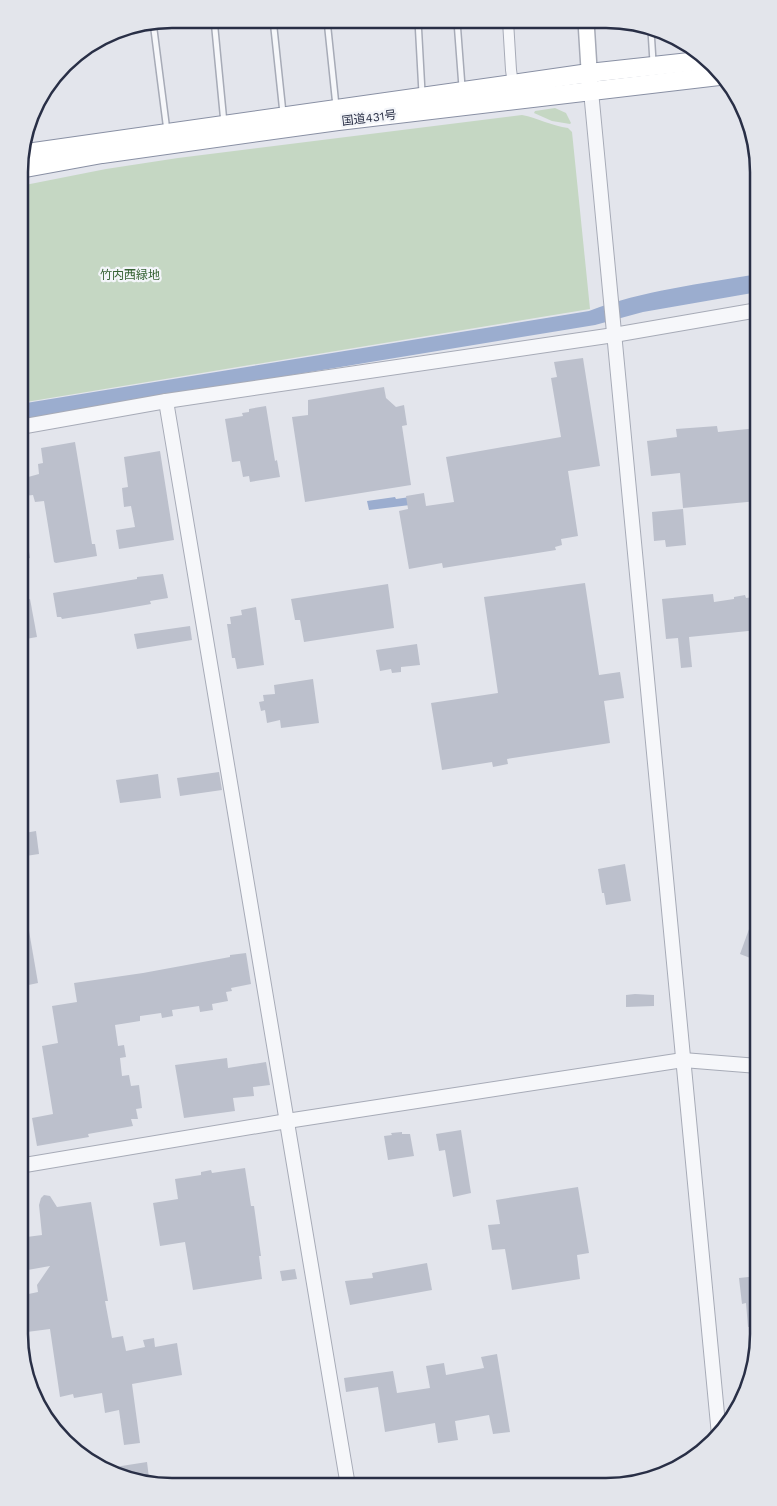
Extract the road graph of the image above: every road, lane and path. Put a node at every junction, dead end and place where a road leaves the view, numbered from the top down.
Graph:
1 (215, 27) edge
2 (274, 27) edge
3 (328, 27) edge
4 (418, 27) edge
5 (457, 27) edge
6 (508, 27) edge
7 (586, 27) edge
8 (154, 29) edge
9 (651, 35) edge
10 (695, 59) edge
11 (653, 66) junction
12 (589, 73) junction
13 (714, 77) edge
14 (513, 84) junction
15 (462, 91) junction
16 (591, 91) junction
17 (423, 96) junction
18 (336, 108) junction
19 (283, 115) junction
20 (224, 124) junction
21 (167, 132) junction
22 (29, 153) edge
23 (28, 167) edge
24 (750, 311) edge
25 (614, 336) junction
26 (166, 401) junction
27 (28, 426) edge
28 (682, 1060) junction
29 (749, 1065) edge
30 (287, 1121) junction
31 (28, 1164) edge
32 (718, 1424) edge
33 (347, 1478) edge

1 - 20 lane
2 - 19 lane
3 - 18 lane
4 - 17 lane
5 - 15 lane
6 - 14 street
7 - 12 main road
8 - 21 lane
9 - 11 lane
10 - 11 highway, 国道431号
11 - 12 highway, 国道431号
12 - 14 highway, 国道431号
12 - 16 main road
13 - 16 highway, 国道431号
14 - 15 highway, 国道431号
15 - 17 highway, 国道431号
16 - 23 highway, 国道431号
16 - 25 street
17 - 18 highway, 国道431号
18 - 19 highway, 国道431号
19 - 20 highway, 国道431号
20 - 21 highway, 国道431号
21 - 22 highway, 国道431号
24 - 25 street
25 - 26 street
25 - 28 street
26 - 27 street
26 - 30 street
28 - 29 street
28 - 30 street
28 - 32 street
30 - 31 street
30 - 33 street

